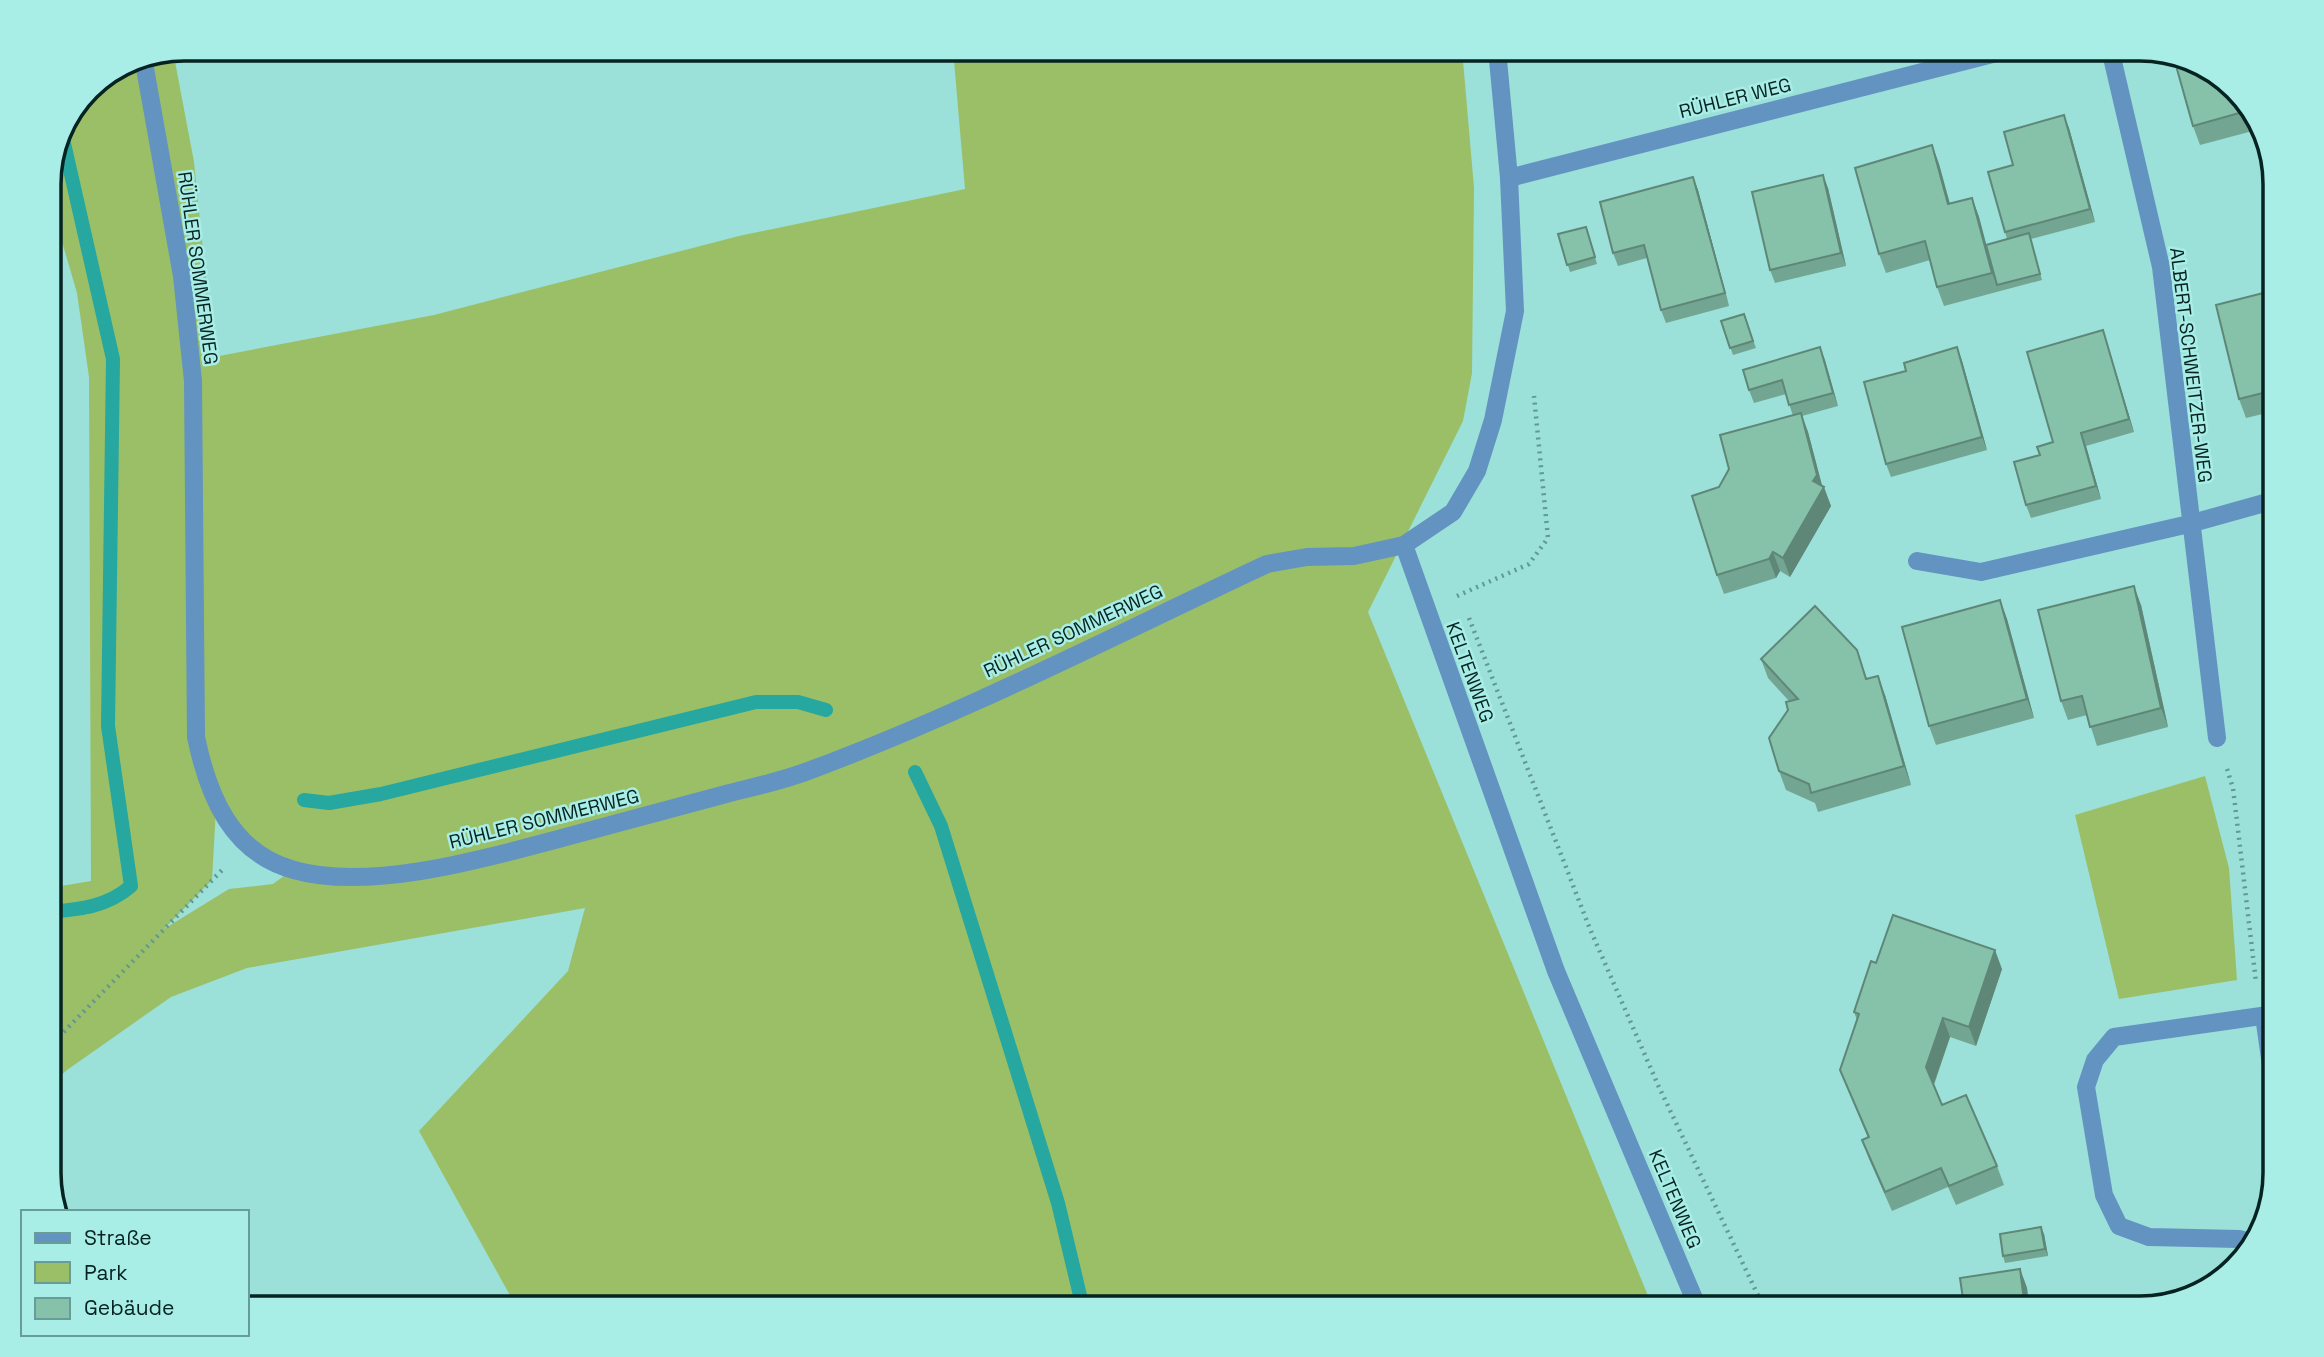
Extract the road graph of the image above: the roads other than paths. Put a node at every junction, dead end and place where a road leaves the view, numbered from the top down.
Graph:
1 (1498, 61) edge
2 (1965, 61) edge
3 (2112, 61) edge
4 (145, 68) edge
5 (1509, 178) junction
6 (2262, 504) edge
7 (2189, 524) junction
8 (1404, 545) junction
9 (1917, 561) dead end
10 (2217, 738) road end
11 (2263, 1016) edge
12 (2242, 1240) edge
13 (1693, 1296) edge

1 - 5 street
2 - 5 street, RÜHLER WEG
3 - 7 street, ALBERT-SCHWEITZER-WEG
4 - 8 street, RÜHLER SOMMERWEG
5 - 8 street
6 - 7 street
7 - 9 street
7 - 10 street, ALBERT-SCHWEITZER-WEG
8 - 13 street, KELTENWEG
11 - 12 street

